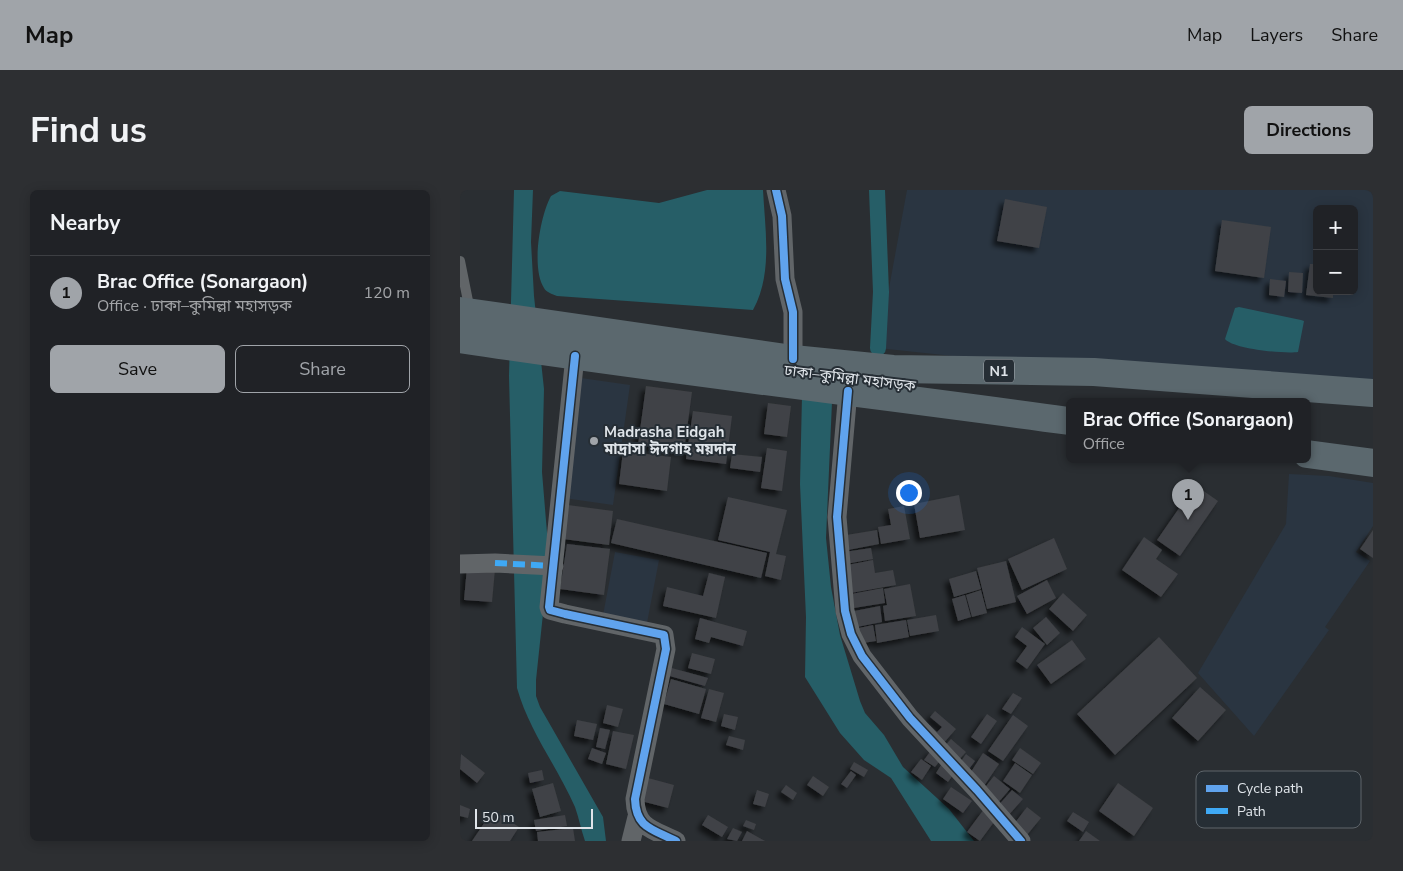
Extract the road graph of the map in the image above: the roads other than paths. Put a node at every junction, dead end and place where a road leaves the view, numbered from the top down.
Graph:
1 (776, 190) edge
2 (460, 260) edge
3 (475, 313) edge
4 (460, 339) edge
5 (565, 354) junction
6 (793, 359) junction
7 (848, 391) junction
8 (1373, 393) edge
9 (1066, 421) edge
10 (1311, 454) edge
11 (1371, 460) edge
12 (460, 564) edge
13 (554, 566) junction
14 (637, 817) junction
15 (631, 841) edge
16 (676, 841) edge
17 (1021, 841) edge

1 - 6 street
2 - 3 lane
3 - 6 highway, ঢাকা–কুমিল্লা মহাসড়ক / N1
4 - 5 highway, ঢাকা–কুমিল্লা মহাসড়ক
5 - 7 highway, ঢাকা–কুমিল্লা মহাসড়ক
5 - 13 street
6 - 8 highway, ঢাকা–কুমিল্লা মহাসড়ক / N1
7 - 9 highway, ঢাকা–কুমিল্লা মহাসড়ক
7 - 17 street
10 - 11 highway
12 - 13 street
13 - 14 street
14 - 15 street
14 - 16 street

